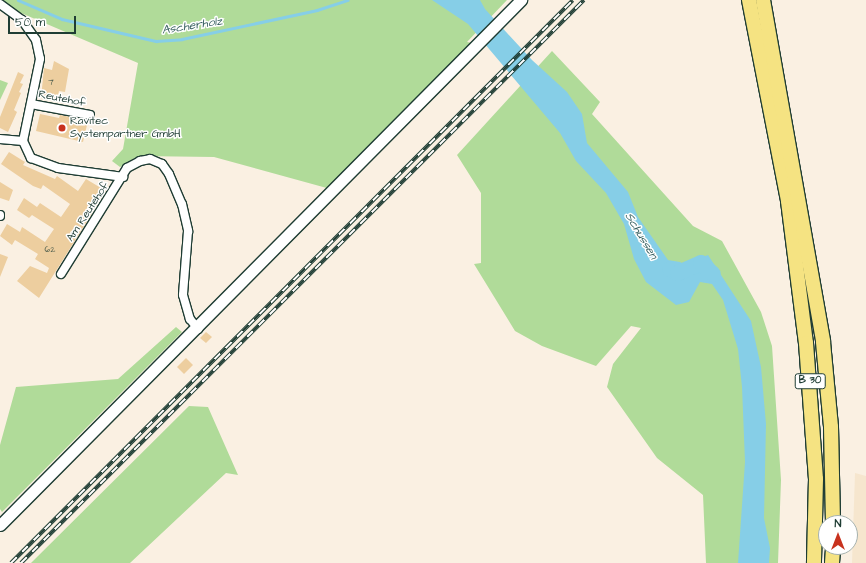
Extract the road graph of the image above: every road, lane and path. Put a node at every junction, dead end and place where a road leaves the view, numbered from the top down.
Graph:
1 (521, 0) edge
2 (749, 0) edge
3 (763, 0) edge
4 (0, 4) edge
5 (31, 104) junction
6 (90, 115) dead end
7 (0, 139) edge
8 (23, 141) junction
9 (123, 177) junction
10 (61, 274) dead end
11 (198, 329) junction
12 (833, 515) edge
13 (0, 525) edge
14 (814, 563) edge

1 - 11 street
2 - 14 highway, B 30
3 - 12 highway, B 30
4 - 5 street
5 - 6 street, Reutehof
5 - 8 street
7 - 8 street
8 - 9 street, Am Reutehof
9 - 10 street, Am Reutehof
9 - 11 street
11 - 13 street

